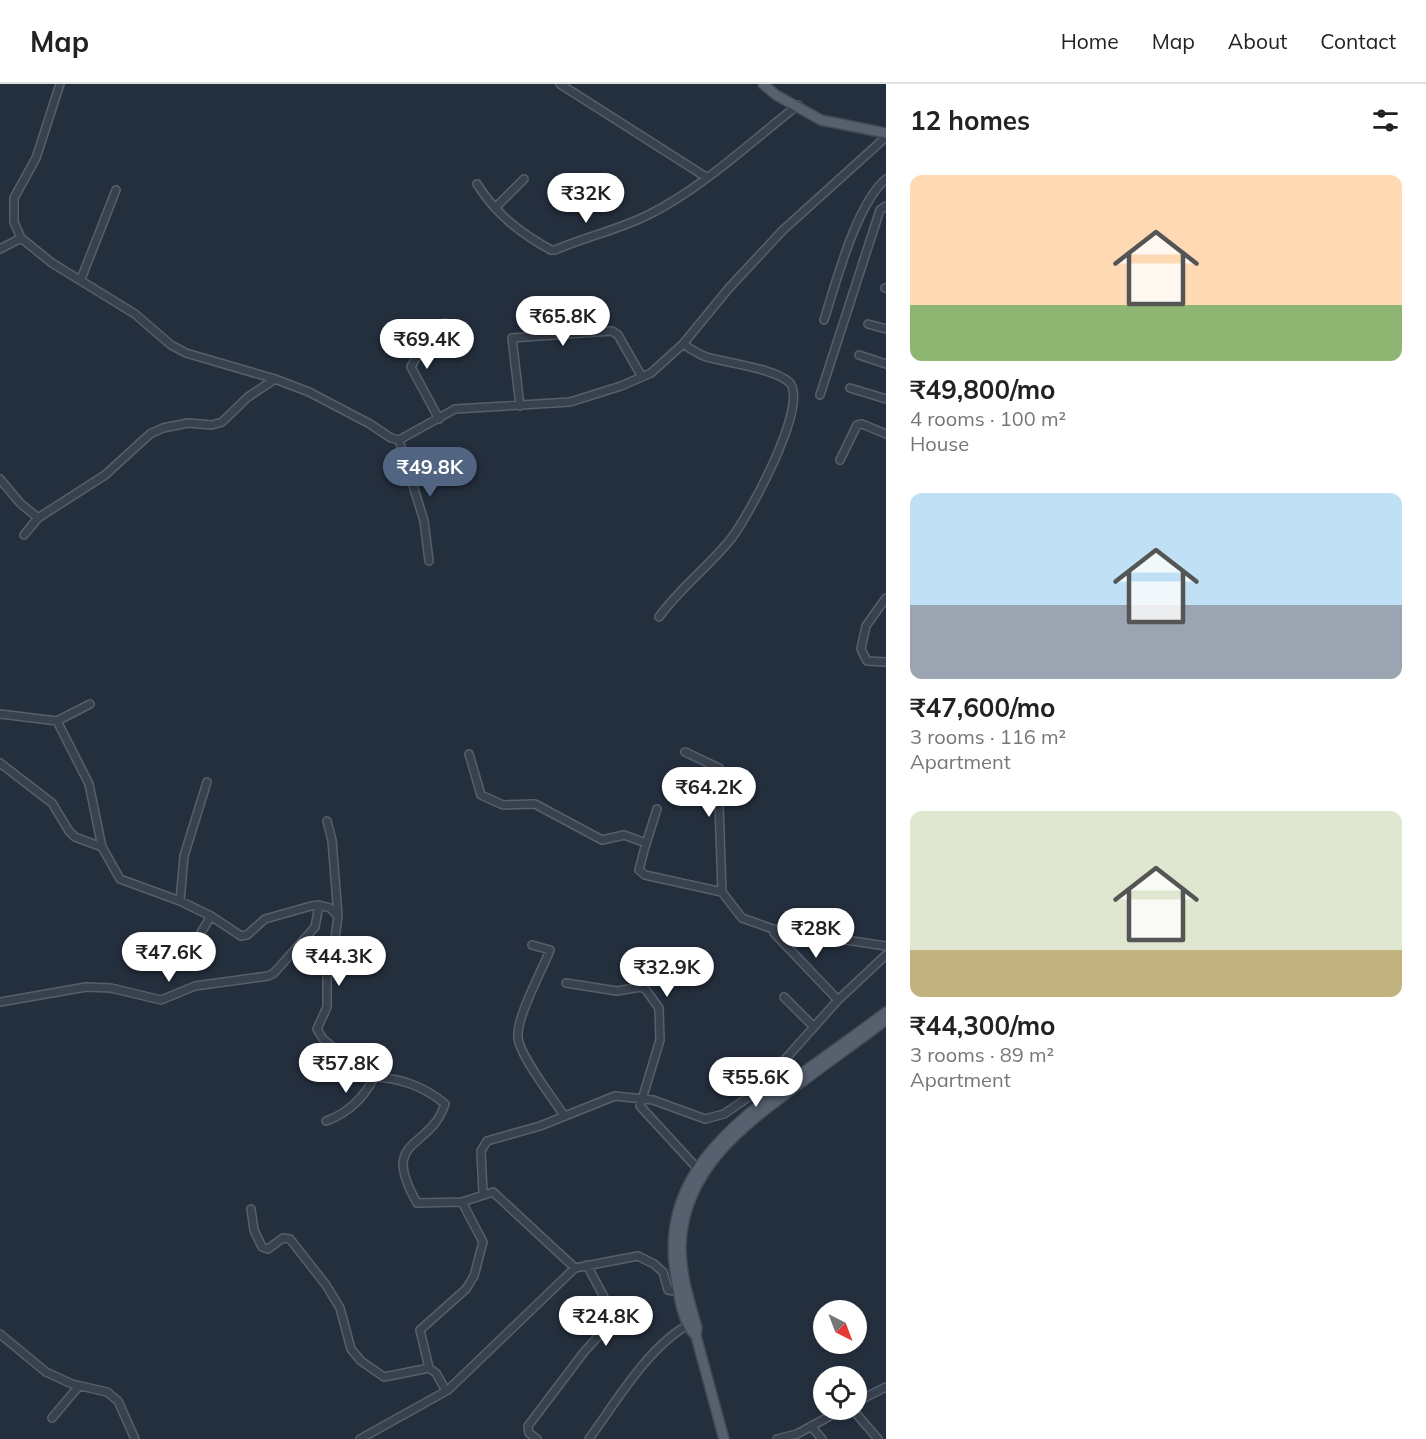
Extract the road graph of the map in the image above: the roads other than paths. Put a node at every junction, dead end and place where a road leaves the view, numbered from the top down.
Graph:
1 (60, 84) edge
2 (560, 84) edge
3 (763, 84) edge
4 (798, 105) junction
5 (886, 135) edge
6 (706, 177) junction
7 (524, 179) dead end
8 (886, 179) edge
9 (477, 184) dead end
10 (116, 190) dead end
11 (886, 206) edge
12 (495, 208) junction
13 (21, 238) junction
14 (0, 249) edge
15 (81, 279) junction
16 (824, 320) dead end
17 (445, 324) dead end
18 (868, 324) dead end
19 (886, 329) edge
20 (683, 344) junction
21 (859, 355) dead end
22 (886, 364) edge
23 (642, 376) junction
24 (275, 379) junction
25 (850, 388) dead end
26 (820, 395) dead end
27 (886, 399) edge
28 (520, 406) junction
29 (439, 419) junction
30 (886, 432) edge
31 (399, 440) junction
32 (840, 460) dead end
33 (0, 479) edge
34 (38, 518) junction
35 (24, 535) dead end
36 (429, 561) dead end
37 (886, 598) edge
38 (659, 617) dead end
39 (886, 662) edge
40 (90, 704) dead end
41 (0, 714) edge
42 (57, 721) junction
43 (685, 752) dead end
44 (469, 754) dead end
45 (0, 764) edge
46 (207, 782) dead end
47 (657, 809) dead end
48 (327, 821) dead end
49 (646, 843) junction
50 (102, 847) junction
51 (722, 892) junction
52 (180, 901) junction
53 (319, 905) junction
54 (212, 916) junction
55 (338, 916) junction
56 (773, 929) junction
57 (532, 945) dead end
58 (194, 946) dead end
59 (886, 946) edge
60 (886, 955) edge
61 (566, 983) dead end
62 (784, 997) dead end
63 (838, 1000) junction
64 (0, 1002) edge
65 (886, 1012) edge
66 (886, 1020) edge
67 (813, 1026) junction
68 (374, 1077) junction
69 (641, 1100) junction
70 (564, 1115) junction
71 (326, 1121) dead end
72 (697, 1168) junction
73 (483, 1193) junction
74 (462, 1202) junction
75 (251, 1209) dead end
76 (586, 1265) junction
77 (575, 1268) junction
78 (682, 1292) junction
79 (688, 1325) junction
80 (0, 1334) edge
81 (696, 1336) junction
82 (429, 1368) junction
83 (79, 1386) junction
84 (886, 1387) edge
85 (446, 1391) junction
86 (867, 1396) edge
87 (52, 1418) dead end
88 (823, 1420) edge
89 (862, 1420) edge
90 (812, 1426) junction
91 (135, 1439) edge
92 (360, 1439) edge
93 (537, 1439) edge
94 (589, 1439) edge
95 (724, 1439) edge
96 (777, 1439) edge
97 (822, 1439) edge
98 (878, 1439) edge

1 - 13 street
2 - 6 street
3 - 4 main road
4 - 5 main road
4 - 6 street
5 - 20 street
6 - 12 street
7 - 12 street
8 - 16 street
9 - 12 street
10 - 15 street
11 - 26 street
13 - 14 street
13 - 15 street
15 - 24 street
17 - 29 street
18 - 19 street
20 - 23 street
20 - 38 street
21 - 22 street
23 - 28 street
23 - 28 street
24 - 31 street
24 - 34 street
25 - 27 street
28 - 29 street
29 - 31 street
30 - 32 street
31 - 36 street
33 - 34 street
34 - 35 street
37 - 39 street
40 - 42 street
41 - 42 street
42 - 50 street
43 - 51 street
44 - 49 street
45 - 50 street
46 - 52 street
47 - 49 street
48 - 55 street
49 - 51 street
50 - 52 street
51 - 56 street
52 - 54 street
53 - 54 street
53 - 55 street
53 - 64 street
54 - 58 street
55 - 68 street
56 - 59 street
56 - 63 street
57 - 70 street
60 - 63 street
61 - 69 street
62 - 67 street
63 - 67 street
65 - 72 main road
66 - 78 main road
67 - 69 street
68 - 71 street
68 - 74 street
69 - 70 street
69 - 72 street
70 - 73 street
72 - 78 main road
73 - 74 street
73 - 77 street
74 - 82 street
75 - 82 street
76 - 77 street
76 - 78 street
76 - 93 street
77 - 85 street
78 - 79 main road
78 - 81 main road
79 - 81 main road
79 - 94 street
80 - 83 street
81 - 95 main road
82 - 85 street
83 - 87 street
83 - 91 street
84 - 86 street
85 - 92 street
88 - 90 street
89 - 98 street
90 - 96 street
90 - 97 street

